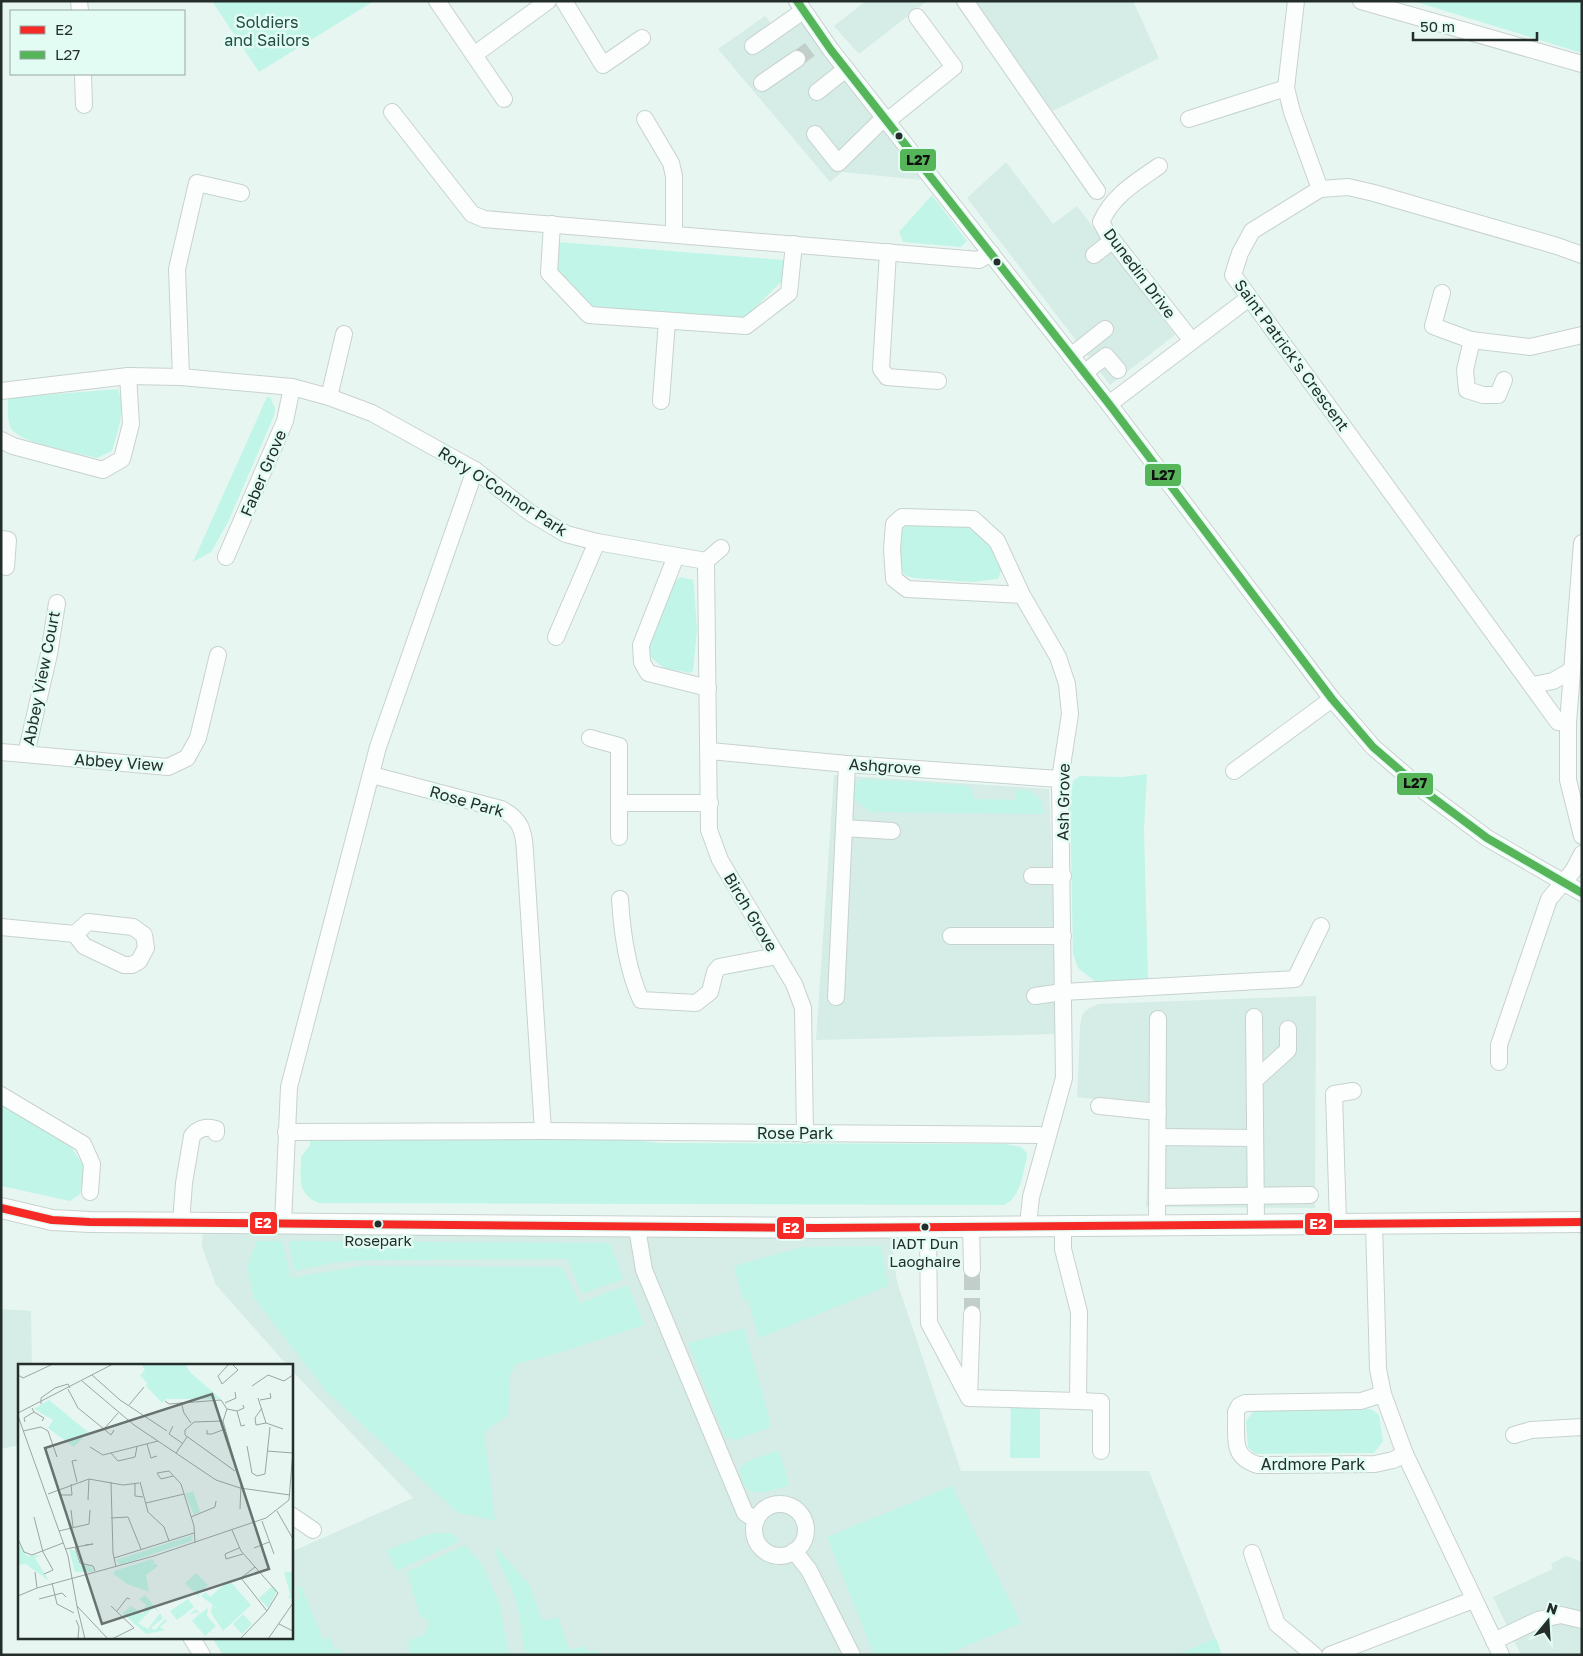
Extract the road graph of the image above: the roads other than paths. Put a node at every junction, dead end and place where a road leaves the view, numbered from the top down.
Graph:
1 (437, 1) edge
2 (548, 1) edge
3 (564, 1) edge
4 (965, 1) edge
5 (1296, 1) edge
6 (1361, 1) edge
7 (800, 6) edge
8 (916, 18) dead end
9 (642, 38) dead end
10 (753, 46) dead end
11 (474, 55) junction
12 (797, 59) tunnel mouth
13 (1582, 64) edge
14 (846, 69) junction
15 (82, 75) edge
16 (762, 83) dead end
17 (1286, 88) junction
18 (817, 92) dead end
19 (504, 99) dead end
20 (84, 105) dead end
21 (392, 112) dead end
22 (644, 119) dead end
23 (886, 119) junction
24 (1189, 120) dead end
25 (815, 134) dead end
26 (1159, 166) dead end
27 (1320, 189) junction
28 (1097, 191) dead end
29 (241, 192) dead end
30 (552, 224) junction
31 (674, 234) junction
32 (1113, 240) junction
33 (794, 244) junction
34 (888, 252) junction
35 (991, 253) junction
36 (1094, 255) dead end
37 (1582, 255) edge
38 (1442, 293) dead end
39 (1249, 298) junction
40 (667, 321) junction
41 (1105, 329) dead end
42 (344, 334) dead end
43 (1582, 335) edge
44 (1472, 340) junction
45 (1192, 341) junction
46 (1071, 356) junction
47 (1118, 370) dead end
48 (1084, 373) junction
49 (128, 376) junction
50 (181, 377) junction
51 (1504, 380) dead end
52 (938, 381) dead end
53 (292, 387) junction
54 (1, 391) edge
55 (329, 397) junction
56 (661, 401) dead end
57 (1109, 404) junction
58 (1, 440) edge
59 (475, 470) junction
60 (1, 539) edge
61 (597, 542) junction
62 (1582, 543) edge
63 (721, 548) dead end
64 (676, 556) junction
65 (226, 557) dead end
66 (706, 561) junction
67 (6, 567) dead end
68 (1022, 594) junction
69 (57, 602) dead end
70 (556, 637) dead end
71 (218, 655) dead end
72 (1572, 670) junction
73 (1533, 685) junction
74 (708, 688) junction
75 (1332, 699) junction
76 (1568, 723) junction
77 (590, 738) dead end
78 (710, 751) junction
79 (1, 752) edge
80 (26, 754) junction
81 (847, 764) junction
82 (1234, 771) dead end
83 (372, 775) junction
84 (1060, 779) junction
85 (619, 803) junction
86 (710, 803) junction
87 (844, 828) junction
88 (892, 831) dead end
89 (1582, 836) edge
90 (619, 837) dead end
91 (1582, 854) edge
92 (1032, 876) dead end
93 (1063, 876) junction
94 (1562, 883) junction
95 (1582, 894) edge
96 (620, 899) dead end
97 (1321, 926) dead end
98 (1, 927) edge
99 (75, 934) dead end
100 (951, 936) dead end
101 (1063, 936) junction
102 (777, 956) junction
103 (1063, 992) junction
104 (1035, 996) dead end
105 (836, 997) dead end
106 (1254, 1017) dead end
107 (1158, 1019) dead end
108 (1288, 1029) dead end
109 (1499, 1062) dead end
110 (1255, 1080) junction
111 (1353, 1091) dead end
112 (1, 1095) edge
113 (1099, 1106) dead end
114 (1158, 1112) junction
115 (543, 1131) junction
116 (286, 1132) junction
117 (216, 1133) dead end
118 (805, 1134) junction
119 (1046, 1137) junction
120 (1158, 1137) junction
121 (1255, 1138) junction
122 (90, 1192) dead end
123 (1310, 1195) dead end
124 (1157, 1196) junction
125 (1256, 1196) junction
126 (1, 1208) edge
127 (1582, 1222) edge
128 (181, 1223) junction
129 (283, 1223) junction
130 (1256, 1223) junction
131 (1338, 1223) junction
132 (1374, 1223) junction
133 (1062, 1224) junction
134 (1157, 1224) junction
135 (971, 1225) junction
136 (1028, 1225) junction
137 (928, 1226) junction
138 (636, 1228) junction
139 (972, 1269) tunnel mouth
140 (972, 1314) tunnel mouth
141 (1383, 1394) junction
142 (969, 1398) junction
143 (1078, 1401) junction
144 (1582, 1427) edge
145 (1514, 1435) dead end
146 (1101, 1451) dead end
147 (1405, 1454) junction
148 (292, 1516) edge
149 (756, 1520) junction
150 (313, 1530) dead end
151 (794, 1551) junction
152 (1252, 1553) dead end
153 (1473, 1600) junction
154 (1582, 1620) edge
155 (192, 1638) edge
156 (1497, 1648) edge
157 (202, 1655) edge
158 (852, 1655) edge
159 (1314, 1655) edge
160 (1330, 1655) edge

1 - 11 street
2 - 11 street
3 - 9 street
4 - 28 street
5 - 17 street
6 - 13 street
7 - 10 street
7 - 14 street
8 - 23 street
11 - 19 street
12 - 16 street
14 - 18 street
14 - 23 street
15 - 20 street
17 - 24 street
17 - 27 street
21 - 30 street
22 - 31 street
23 - 25 street
23 - 35 street
26 - 32 street, Dunedin Drive
27 - 37 street, Saint Patrick's Crescent
27 - 39 street, Saint Patrick's Crescent
29 - 50 street
30 - 31 street
30 - 40 street
31 - 33 street
32 - 36 street
32 - 45 street, Dunedin Drive
33 - 34 street
33 - 40 street
34 - 35 street
34 - 52 street
35 - 46 street
38 - 44 street
39 - 45 street
39 - 73 street, Saint Patrick's Crescent
40 - 56 street
41 - 46 street
42 - 55 street
43 - 44 street
44 - 51 street
45 - 57 street
46 - 48 street
47 - 48 street
48 - 57 street
49 - 50 street, Rory O'Connor Park
49 - 54 street, Rory O'Connor Park
49 - 58 street
50 - 53 street, Rory O'Connor Park
53 - 55 street, Rory O'Connor Park
53 - 65 street, Faber Grove
55 - 59 street, Rory O'Connor Park
57 - 75 street
59 - 61 street, Rory O'Connor Park
59 - 83 street
60 - 67 street
61 - 64 street
61 - 70 street
62 - 72 street
63 - 66 street
64 - 66 street
64 - 74 street
66 - 74 street, Birch Grove
68 - 68 street, Ash Grove
68 - 84 street, Ash Grove
69 - 80 street, Abbey View Court
71 - 80 street, Abbey View
72 - 73 street
72 - 76 street
73 - 76 street, Saint Patrick's Crescent
74 - 78 street, Birch Grove
75 - 82 street
75 - 94 street
76 - 89 street
77 - 85 street
78 - 81 street, Ashgrove
78 - 86 street, Birch Grove
79 - 80 street, Abbey View
81 - 84 street, Ashgrove
81 - 87 street
83 - 115 street, Rose Park
83 - 116 street
84 - 93 street, Ash Grove
85 - 86 street
85 - 90 street
86 - 102 street, Birch Grove
87 - 88 street
87 - 105 street
91 - 94 street
92 - 93 street
93 - 101 street, Ash Grove
94 - 95 street
94 - 109 street
96 - 102 street
97 - 103 street
98 - 99 street
100 - 101 street
101 - 103 street, Ash Grove
102 - 118 street, Birch Grove
103 - 104 street
103 - 119 street, Ash Grove
106 - 110 street
107 - 114 street
108 - 110 street
110 - 121 street
111 - 131 street
112 - 122 street
113 - 114 street
114 - 120 street
115 - 116 street, Rose Park
115 - 118 street, Rose Park
116 - 129 street
117 - 128 street
118 - 119 street, Rose Park
119 - 136 street, Ash Grove
120 - 121 street
120 - 124 street
121 - 125 street
123 - 125 street
124 - 125 street
124 - 134 street
125 - 130 street
126 - 128 main road
127 - 132 main road
128 - 129 main road
129 - 138 main road
130 - 131 main road
130 - 134 main road
131 - 132 main road
132 - 141 street
133 - 134 main road
133 - 136 main road
133 - 143 street
135 - 136 main road
135 - 137 main road
135 - 139 street
137 - 138 main road
137 - 142 street
138 - 149 street
140 - 142 street
141 - 147 street
141 - 147 street, Ardmore Park
142 - 143 street
143 - 146 street
144 - 145 street
147 - 153 street
148 - 150 street
149 - 151 street
149 - 151 street
151 - 158 street
152 - 159 street
153 - 156 street
153 - 160 street
154 - 156 street
155 - 157 street

